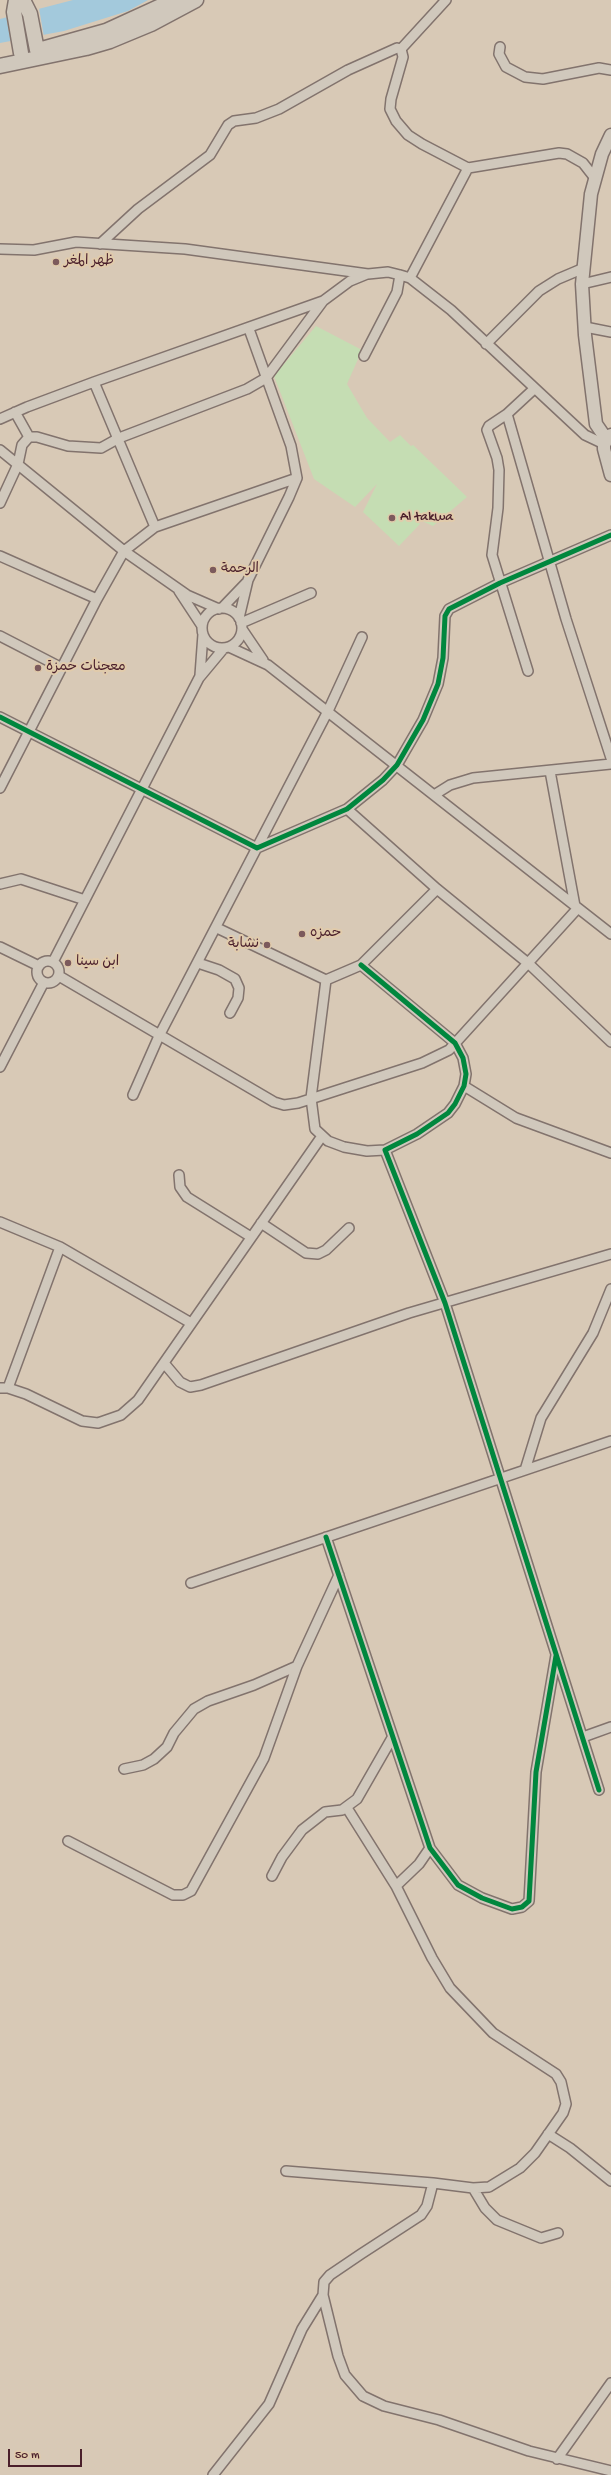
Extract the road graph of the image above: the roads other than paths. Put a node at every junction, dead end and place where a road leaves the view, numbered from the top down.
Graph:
1 (174, 0) edge
2 (196, 0) edge
3 (446, 0) edge
4 (26, 4) edge
5 (15, 6) edge
6 (36, 45) junction
7 (500, 47) dead end
8 (20, 48) junction
9 (401, 49) junction
10 (0, 57) edge
11 (0, 66) edge
12 (611, 70) edge
13 (611, 135) edge
14 (468, 168) junction
15 (594, 177) junction
16 (100, 244) junction
17 (0, 249) edge
18 (584, 268) junction
19 (368, 274) junction
20 (400, 275) junction
21 (611, 277) edge
22 (410, 278) junction
23 (582, 284) junction
24 (323, 301) junction
25 (585, 327) junction
26 (249, 329) junction
27 (611, 332) edge
28 (486, 344) junction
29 (364, 356) dead end
30 (266, 378) junction
31 (94, 382) junction
32 (534, 389) junction
33 (15, 412) junction
34 (507, 414) junction
35 (0, 419) edge
36 (29, 438) junction
37 (119, 438) junction
38 (607, 439) edge
39 (0, 450) edge
40 (18, 464) junction
41 (611, 475) edge
42 (297, 478) junction
43 (0, 503) edge
44 (155, 527) junction
45 (611, 535) edge
46 (124, 551) junction
47 (0, 556) edge
48 (549, 562) junction
49 (248, 580) junction
50 (500, 583) junction
51 (177, 588) junction
52 (311, 593) dead end
53 (97, 599) junction
54 (220, 609) junction
55 (241, 623) junction
56 (202, 629) junction
57 (0, 636) edge
58 (362, 637) dead end
59 (226, 648) junction
60 (268, 666) junction
61 (62, 668) junction
62 (528, 670) dead end
63 (199, 678) junction
64 (328, 711) junction
65 (0, 717) edge
66 (30, 732) junction
67 (611, 758) edge
68 (611, 764) edge
69 (397, 765) junction
70 (550, 771) junction
71 (0, 788) edge
72 (142, 789) junction
73 (434, 795) junction
74 (347, 809) junction
75 (257, 848) junction
76 (0, 884) edge
77 (437, 889) junction
78 (85, 900) junction
79 (576, 907) junction
80 (217, 928) junction
81 (611, 934) edge
82 (0, 947) edge
83 (53, 962) junction
84 (198, 963) junction
85 (529, 964) junction
86 (361, 965) junction
87 (39, 966) junction
88 (59, 976) junction
89 (326, 980) junction
90 (44, 982) junction
91 (230, 1013) dead end
92 (159, 1036) junction
93 (611, 1042) edge
94 (455, 1043) junction
95 (0, 1068) edge
96 (464, 1086) junction
97 (133, 1095) dead end
98 (311, 1098) junction
99 (322, 1136) junction
100 (386, 1150) junction
101 (611, 1153) edge
102 (179, 1175) dead end
103 (0, 1222) edge
104 (261, 1223) junction
105 (349, 1228) dead end
106 (251, 1237) junction
107 (60, 1247) junction
108 (611, 1254) edge
109 (611, 1289) edge
110 (445, 1303) junction
111 (192, 1323) junction
112 (164, 1363) junction
113 (4, 1388) edge
114 (611, 1441) edge
115 (526, 1470) junction
116 (501, 1478) junction
117 (326, 1537) junction
118 (339, 1575) junction
119 (191, 1584) dead end
120 (557, 1651) junction
121 (297, 1666) junction
122 (611, 1727) edge
123 (583, 1737) junction
124 (392, 1738) junction
125 (124, 1769) dead end
126 (599, 1790) dead end
127 (347, 1808) junction
128 (68, 1840) dead end
129 (430, 1848) junction
130 (272, 1876) dead end
131 (396, 1886) junction
132 (548, 2134) junction
133 (286, 2171) dead end
134 (611, 2181) edge
135 (433, 2183) junction
136 (473, 2188) junction
137 (558, 2234) dead end
138 (322, 2295) junction
139 (611, 2383) edge
140 (557, 2459) junction
141 (611, 2471) edge
142 (213, 2475) edge

1 - 6 main road
2 - 11 main road
3 - 9 street
4 - 6 main road
5 - 8 main road
6 - 8 main road
7 - 12 street
8 - 10 main road
9 - 14 street
9 - 16 street
13 - 15 main road
14 - 15 street
14 - 22 street
15 - 18 main road
16 - 17 street
16 - 19 street
18 - 23 main road
18 - 28 street
19 - 20 street
19 - 24 street
20 - 22 street
20 - 29 street
21 - 23 street
22 - 28 street
23 - 25 main road
24 - 26 street
24 - 30 street
25 - 27 street
25 - 38 main road
26 - 30 street
26 - 31 street
28 - 32 street
30 - 37 street
30 - 42 street
31 - 33 street
31 - 37 street
32 - 34 street
32 - 38 street
33 - 35 street
33 - 36 street
34 - 48 street
34 - 50 street
36 - 37 street
36 - 40 street
37 - 44 street
38 - 41 main road
39 - 40 street
40 - 43 street
40 - 46 street
42 - 44 street
42 - 49 street
44 - 46 street
45 - 48 street
46 - 51 street
46 - 53 street
47 - 53 street
48 - 50 street
48 - 67 street
49 - 54 street
49 - 55 street
50 - 62 street
50 - 69 street
51 - 54 street
51 - 56 street
52 - 55 street
53 - 61 street
54 - 55 street
54 - 56 street
55 - 59 street
55 - 60 street
56 - 59 street
56 - 63 street
57 - 61 street
58 - 64 street
59 - 60 street
59 - 63 street
60 - 64 street
61 - 66 street
63 - 72 street
64 - 69 street
64 - 75 street
65 - 66 street
66 - 71 street
66 - 72 street
68 - 70 street
69 - 73 street
69 - 74 street
70 - 73 street
70 - 79 street
72 - 75 street
72 - 78 street
73 - 79 street
74 - 75 street
74 - 77 street
75 - 80 street
76 - 78 street
77 - 85 street
77 - 86 street
78 - 83 street
79 - 81 street
79 - 85 street
80 - 84 street
80 - 89 street
82 - 87 street
83 - 87 street
83 - 88 street
84 - 91 street
84 - 92 street
85 - 93 street
85 - 94 street
86 - 89 street
86 - 94 street
87 - 90 street
88 - 90 street
88 - 92 street
89 - 98 street
90 - 95 street
92 - 97 street
92 - 98 street
94 - 96 street
94 - 98 street
96 - 100 street
96 - 101 street
98 - 99 street
99 - 100 street
99 - 104 street
100 - 110 street
102 - 106 street
103 - 107 street
104 - 105 street
104 - 106 street
106 - 111 street
107 - 111 street
107 - 113 street
108 - 110 street
109 - 115 street
110 - 112 street
110 - 116 street
111 - 112 street
112 - 113 street
114 - 115 street
115 - 116 street
116 - 117 street
116 - 120 street
117 - 118 street
117 - 119 street
118 - 121 street
118 - 124 street
120 - 123 street
120 - 129 street
121 - 125 street
121 - 128 street
122 - 123 street
123 - 126 street
124 - 127 street
124 - 129 street
127 - 130 street
127 - 131 street
129 - 131 street
131 - 132 street
132 - 134 street
132 - 136 street
133 - 135 street
135 - 136 street
135 - 138 street
136 - 137 street
138 - 140 street
138 - 142 street
139 - 140 street
140 - 141 street

